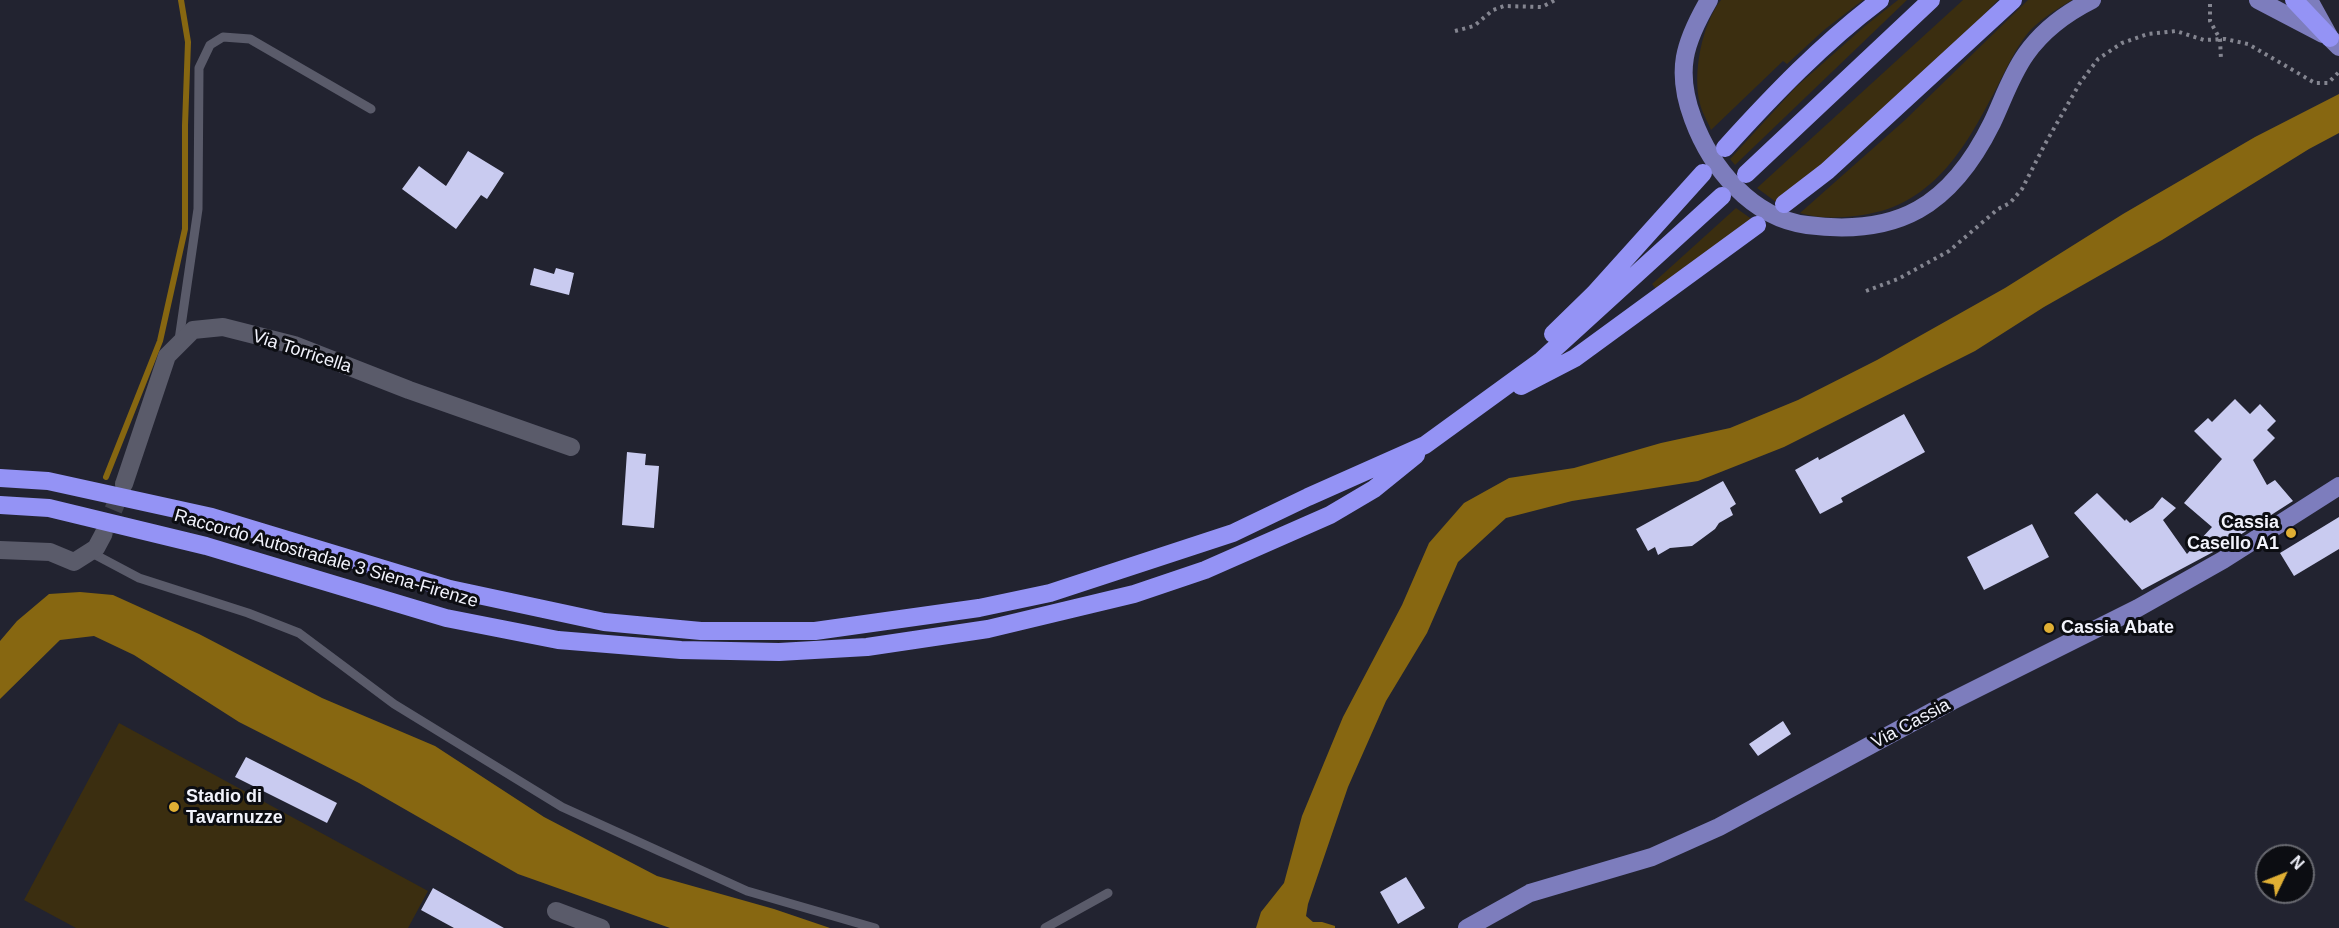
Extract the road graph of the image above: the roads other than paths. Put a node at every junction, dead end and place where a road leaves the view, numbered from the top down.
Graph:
1 (1710, 0) edge
2 (1880, 0) edge
3 (1931, 0) edge
4 (2013, 0) edge
5 (2092, 0) edge
6 (2258, 0) edge
7 (2295, 0) edge
8 (2309, 0) edge
9 (2334, 43) edge
10 (371, 109) dead end
11 (1725, 148) dead end
12 (1703, 173) dead end
13 (1746, 174) dead end
14 (1722, 196) dead end
15 (1784, 204) dead end
16 (1757, 225) dead end
17 (178, 345) junction
18 (1477, 409) junction
19 (1425, 445) junction
20 (571, 447) dead end
21 (0, 478) edge
22 (124, 484) tunnel mouth
23 (2339, 486) edge
24 (0, 505) edge
25 (103, 535) tunnel mouth
26 (0, 550) edge
27 (90, 552) junction
28 (1108, 893) dead end
29 (556, 911) dead end
30 (601, 928) edge
31 (875, 928) edge
32 (1045, 928) edge
33 (1467, 928) edge

1 - 5 main road
2 - 11 highway
3 - 13 highway
4 - 15 highway
6 - 9 main road
7 - 9 highway
8 - 9 main road
10 - 17 lane
12 - 18 highway
14 - 18 highway, Raccordo Autostradale 3 Siena-Firenze
16 - 18 highway
17 - 20 street, Via Torricella
17 - 22 street, Via Torricella
18 - 19 highway, Raccordo Autostradale 3 Siena-Firenze
19 - 21 highway, Raccordo Autostradale 3 Siena-Firenze
19 - 24 highway, Raccordo Autostradale 3 Siena-Firenze
23 - 33 main road, Via Cassia
25 - 27 street
26 - 27 street
27 - 31 lane
28 - 32 lane
29 - 30 street

